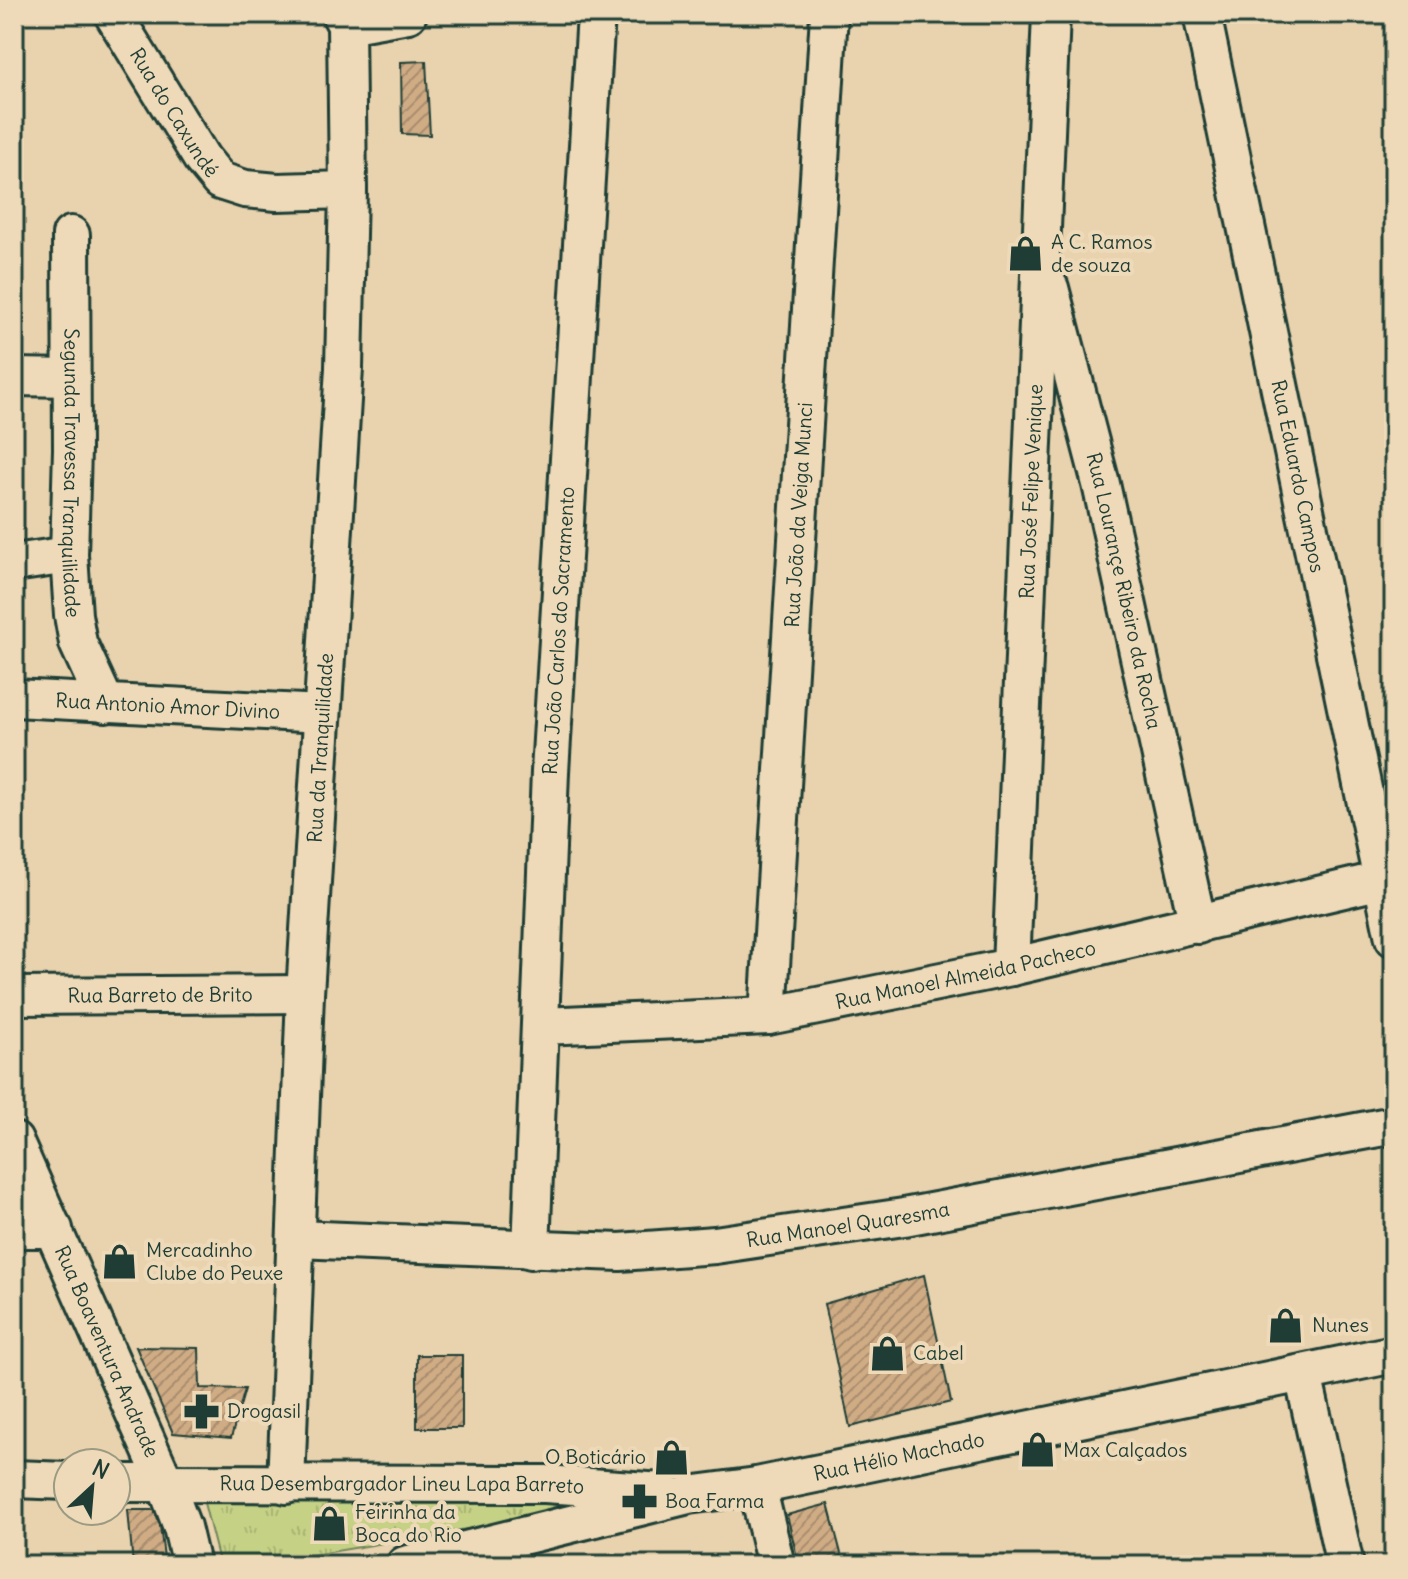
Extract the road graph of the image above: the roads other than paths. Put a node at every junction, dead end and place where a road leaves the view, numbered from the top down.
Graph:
1 (113, 14) edge
2 (408, 14) edge
3 (596, 14) edge
4 (829, 14) edge
5 (1051, 14) edge
6 (1202, 14) edge
7 (343, 20) edge
8 (348, 190) junction
9 (71, 235) dead end
10 (1041, 260) junction
11 (14, 377) edge
12 (72, 378) junction
13 (69, 555) junction
14 (14, 563) edge
15 (14, 698) edge
16 (106, 704) junction
17 (322, 714) junction
18 (1382, 880) junction
19 (1198, 925) junction
20 (1394, 938) edge
21 (1011, 967) junction
22 (305, 994) junction
23 (14, 996) edge
24 (768, 1016) junction
25 (542, 1026) junction
26 (1394, 1125) edge
27 (14, 1141) edge
28 (14, 1229) edge
29 (54, 1229) junction
30 (296, 1239) junction
31 (531, 1250) junction
32 (1394, 1354) edge
33 (1303, 1374) junction
34 (14, 1479) edge
35 (52, 1480) edge
36 (132, 1484) edge
37 (166, 1485) junction
38 (286, 1485) junction
39 (757, 1486) junction
40 (688, 1495) junction
41 (191, 1565) edge
42 (405, 1565) edge
43 (776, 1565) edge
44 (1345, 1565) edge

1 - 8 street, Rua do Caxundé
2 - 7 street
3 - 25 street, Rua João Carlos do Sacramento
4 - 24 street, Rua João da Veiga Munci
5 - 10 street, Rua José Felipe Venique
6 - 18 street, Rua Eduardo Campos
7 - 8 street, Rua da Tranquilidade
8 - 17 street, Rua da Tranquilidade
9 - 12 street, Segunda Travessa Tranquilidade
10 - 19 street, Rua Lourançe Ribeiro da Rocha
10 - 21 street, Rua José Felipe Venique
11 - 12 street
12 - 13 street, Segunda Travessa Tranquilidade
13 - 14 street
13 - 16 street, Segunda Travessa Tranquilidade
15 - 16 street, Rua Antonio Amor Divino
16 - 17 street, Rua Antonio Amor Divino
17 - 22 street, Rua da Tranquilidade
18 - 19 street, Rua Manoel Almeida Pacheco
18 - 20 street, Rua Eduardo Campos
19 - 21 street, Rua Manoel Almeida Pacheco
21 - 24 street, Rua Manoel Almeida Pacheco
22 - 23 street, Rua Barreto de Brito
22 - 30 street, Rua da Tranquilidade
24 - 25 street, Rua Manoel Almeida Pacheco
25 - 31 street, Rua João Carlos do Sacramento
26 - 31 street, Rua Manoel Quaresma
27 - 29 street, Rua Boaventura Andrade
28 - 29 street
29 - 37 street, Rua Boaventura Andrade
30 - 31 street, Rua Manoel Quaresma
30 - 38 street, Rua da Tranquilidade
32 - 33 street, Rua Hélio Machado
33 - 39 street, Rua Hélio Machado
33 - 44 street
34 - 35 street
36 - 37 street, Rua Desembargador Lineu Lapa Barreto
37 - 38 street, Rua Desembargador Lineu Lapa Barreto
37 - 41 street, Rua Boaventura Andrade
38 - 40 street, Rua Desembargador Lineu Lapa Barreto
39 - 40 street, Rua Hélio Machado
39 - 43 street
40 - 42 street, Rua Hélio Machado

